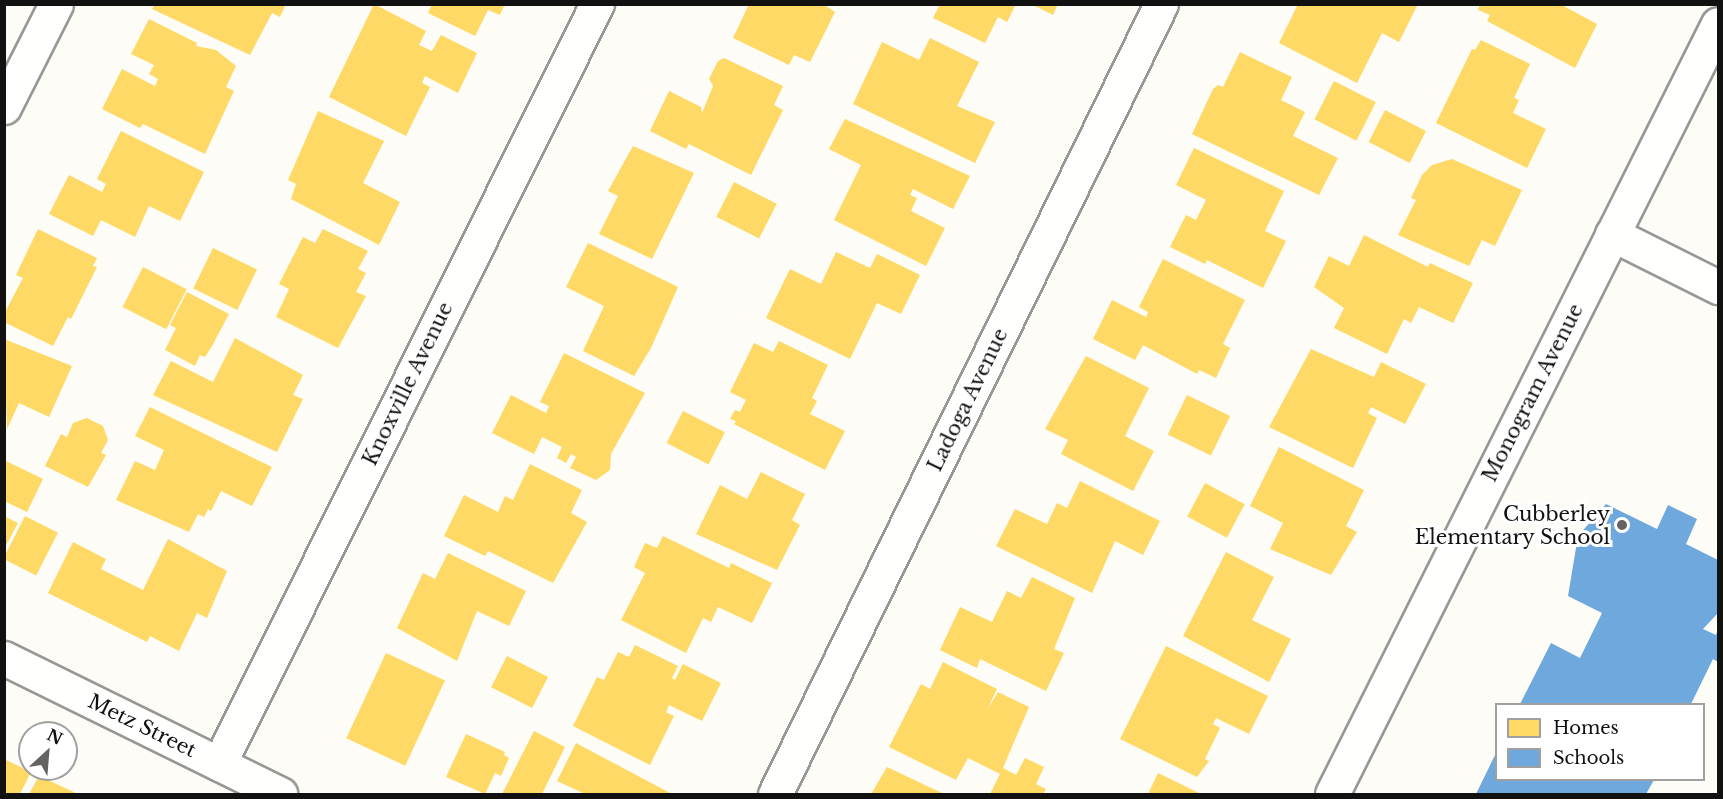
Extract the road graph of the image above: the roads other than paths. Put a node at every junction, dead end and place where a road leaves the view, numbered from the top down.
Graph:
1 (56, 4) edge
2 (597, 4) edge
3 (1161, 4) edge
4 (1719, 24) edge
5 (4, 107) edge
6 (1612, 234) junction
7 (1719, 287) edge
8 (4, 658) edge
9 (219, 764) junction
10 (280, 795) edge
11 (775, 795) edge
12 (1332, 795) edge

1 - 5 street
2 - 9 street, Knoxville Avenue
3 - 11 street, Ladoga Avenue
4 - 6 street, Monogram Avenue
6 - 7 street
6 - 12 street, Monogram Avenue
8 - 9 street, Metz Street
9 - 10 street, Metz Street

